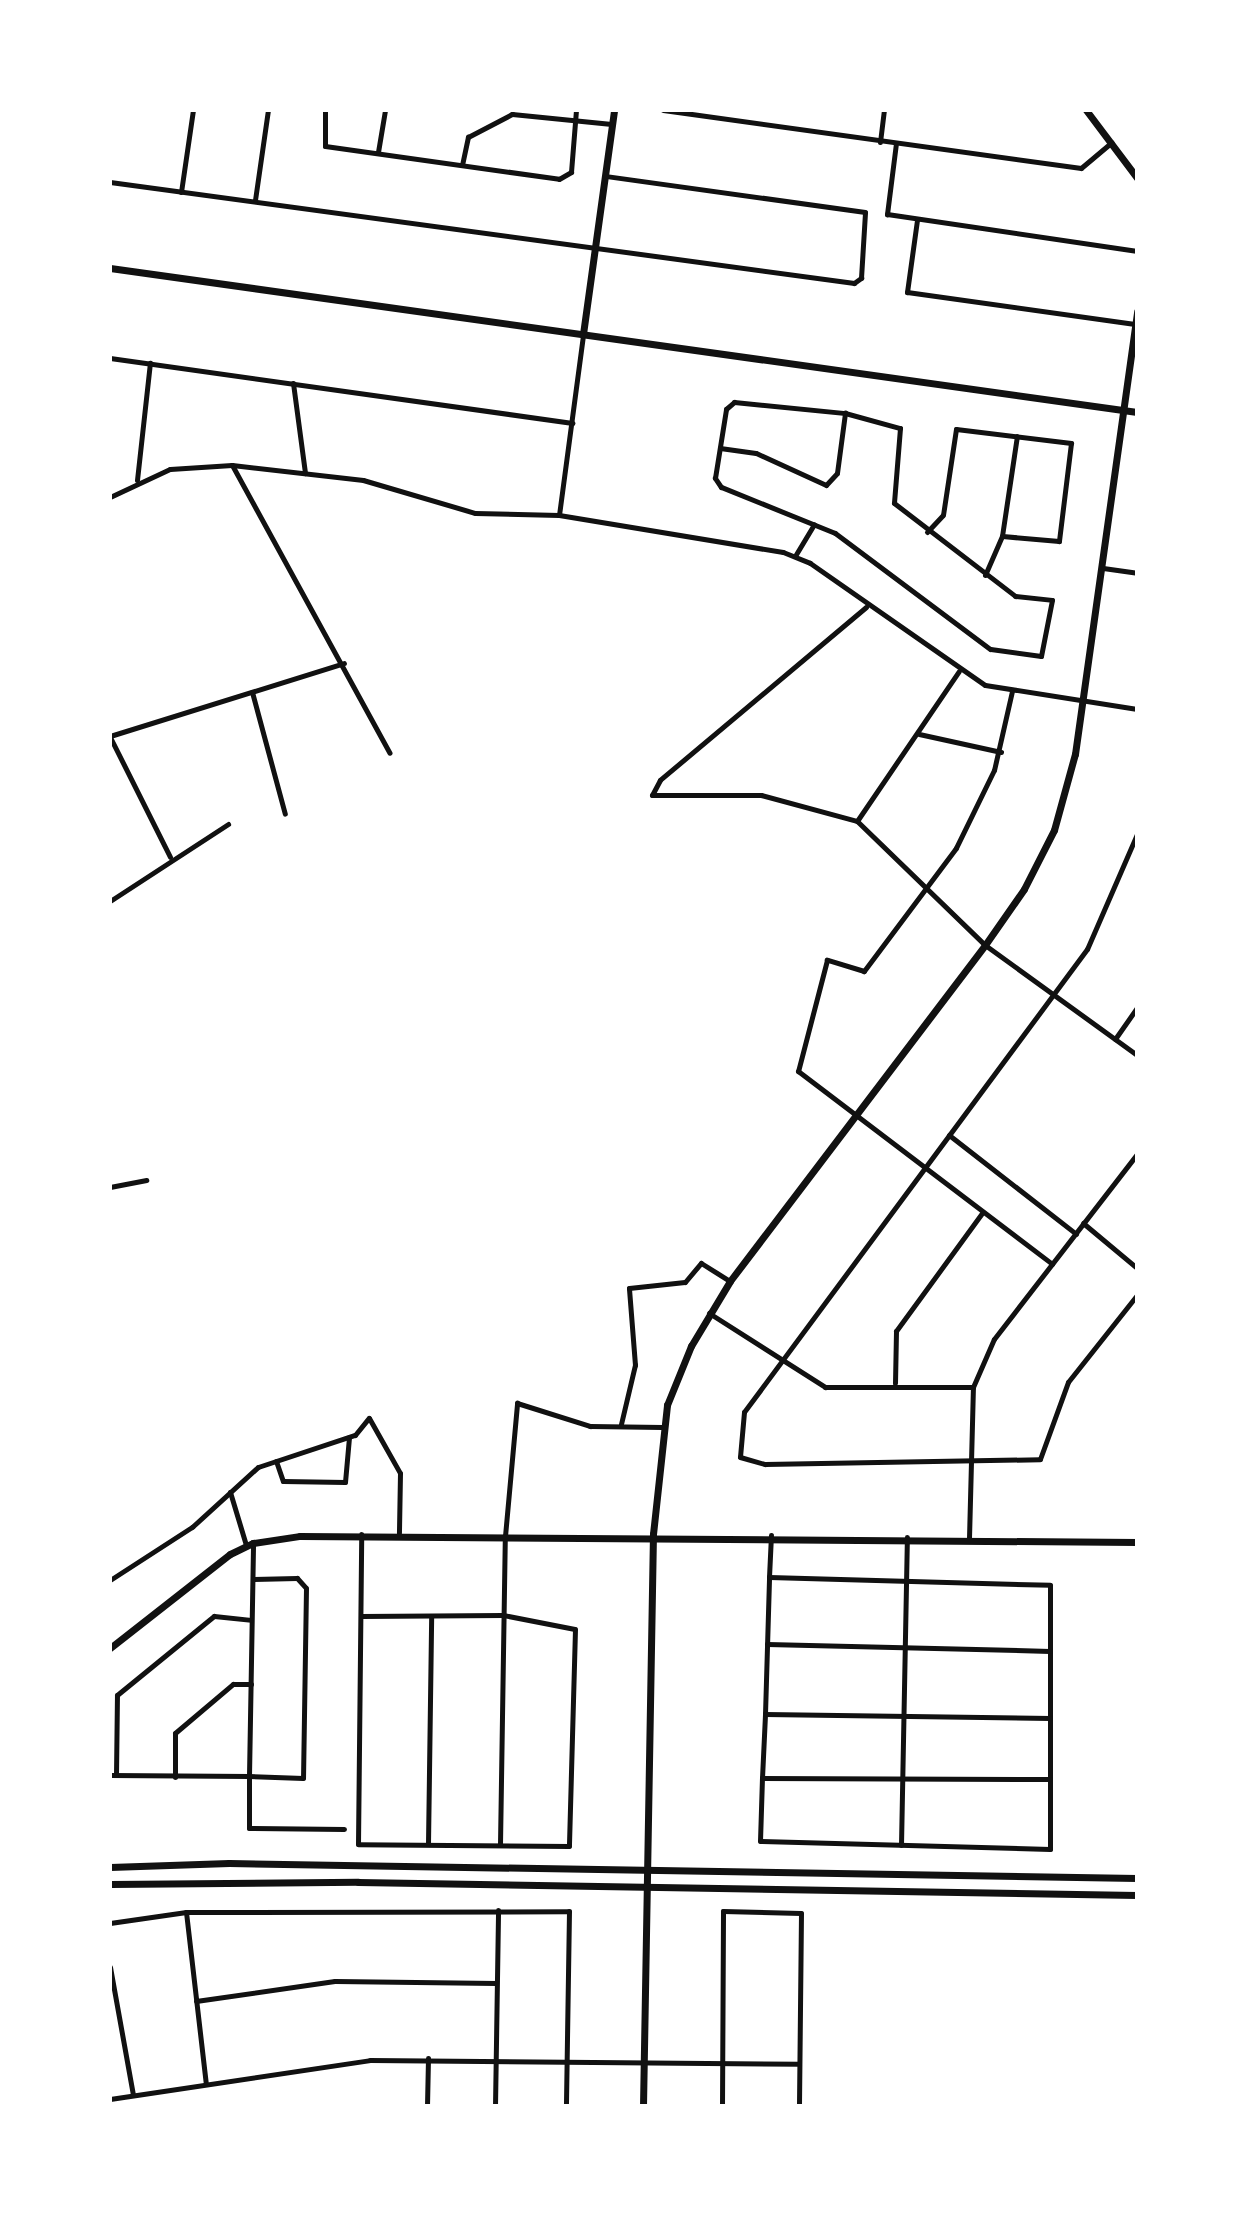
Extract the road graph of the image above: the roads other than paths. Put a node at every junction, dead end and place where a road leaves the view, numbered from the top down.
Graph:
1 (192, 110) edge
2 (268, 110) edge
3 (325, 110) edge
4 (385, 110) edge
5 (576, 110) edge
6 (614, 110) edge
7 (663, 110) edge
8 (884, 110) edge
9 (1086, 110) edge
10 (575, 119) junction
11 (612, 124) junction
12 (880, 142) junction
13 (1111, 142) junction
14 (896, 144) junction
15 (378, 152) junction
16 (463, 166) junction
17 (606, 176) junction
18 (1137, 178) edge
19 (110, 182) edge
20 (181, 192) junction
21 (255, 200) junction
22 (917, 220) junction
23 (594, 248) junction
24 (1137, 251) edge
25 (110, 268) edge
26 (1137, 311) edge
27 (1135, 324) edge
28 (583, 334) junction
29 (110, 358) edge
30 (150, 363) junction
31 (293, 383) junction
32 (1123, 410) junction
33 (1137, 412) edge
34 (845, 413) junction
35 (572, 423) junction
36 (1017, 436) junction
37 (720, 447) junction
38 (232, 465) junction
39 (304, 473) junction
40 (137, 480) junction
41 (110, 497) edge
42 (559, 515) junction
43 (814, 524) junction
44 (927, 532) junction
45 (1002, 536) junction
46 (795, 556) junction
47 (1103, 568) junction
48 (1137, 573) edge
49 (985, 575) junction
50 (866, 607) junction
51 (344, 663) junction
52 (959, 671) junction
53 (1012, 691) junction
54 (252, 692) junction
55 (1083, 701) junction
56 (1137, 709) edge
57 (919, 734) junction
58 (110, 737) edge
59 (1001, 751) junction
60 (390, 753) dead end
61 (285, 814) dead end
62 (857, 821) junction
63 (228, 824) dead end
64 (1137, 834) edge
65 (170, 857) junction
66 (928, 885) junction
67 (110, 901) edge
68 (985, 945) junction
69 (1052, 993) junction
70 (1137, 1007) edge
71 (1115, 1039) junction
72 (1137, 1055) edge
73 (855, 1114) junction
74 (948, 1135) junction
75 (1137, 1154) edge
76 (924, 1167) junction
77 (146, 1180) dead end
78 (110, 1187) edge
79 (982, 1213) junction
80 (1083, 1223) junction
81 (1076, 1234) junction
82 (1052, 1264) junction
83 (1137, 1268) edge
84 (730, 1281) junction
85 (1137, 1295) edge
86 (709, 1313) junction
87 (784, 1362) junction
88 (895, 1383) junction
89 (973, 1387) junction
90 (621, 1424) junction
91 (662, 1427) junction
92 (349, 1437) junction
93 (968, 1459) junction
94 (276, 1461) junction
95 (230, 1492) junction
96 (399, 1533) junction
97 (361, 1534) junction
98 (653, 1534) junction
99 (771, 1535) junction
100 (505, 1536) junction
101 (907, 1537) junction
102 (969, 1538) junction
103 (1137, 1542) edge
104 (249, 1544) junction
105 (769, 1577) junction
106 (253, 1579) junction
107 (110, 1580) edge
108 (906, 1581) junction
109 (503, 1615) junction
110 (361, 1616) junction
111 (431, 1616) junction
112 (251, 1620) junction
113 (767, 1644) junction
114 (110, 1648) edge
115 (905, 1648) junction
116 (1050, 1651) junction
117 (251, 1684) junction
118 (765, 1714) junction
119 (904, 1716) junction
120 (1050, 1718) junction
121 (113, 1775) edge
122 (249, 1776) junction
123 (175, 1777) junction
124 (762, 1778) junction
125 (903, 1779) junction
126 (1050, 1779) junction
127 (344, 1829) dead end
128 (428, 1844) junction
129 (500, 1844) junction
130 (901, 1845) junction
131 (110, 1867) edge
132 (651, 1870) junction
133 (1137, 1878) edge
134 (110, 1884) edge
135 (651, 1886) junction
136 (1137, 1895) edge
137 (498, 1910) junction
138 (186, 1912) junction
139 (110, 1923) edge
140 (110, 1967) edge
141 (496, 1983) junction
142 (196, 2001) junction
143 (428, 2058) junction
144 (496, 2059) junction
145 (566, 2060) junction
146 (647, 2063) junction
147 (722, 2064) junction
148 (799, 2064) junction
149 (206, 2084) junction
150 (133, 2095) junction
151 (110, 2099) edge
152 (427, 2106) edge
153 (495, 2106) edge
154 (566, 2106) edge
155 (643, 2106) edge
156 (722, 2106) edge
157 (799, 2106) edge

1 - 20 street
2 - 21 street
3 - 15 street
4 - 15 street
5 - 10 street
6 - 11 street
7 - 12 street
8 - 12 street
9 - 13 street
10 - 11 street
10 - 16 street
10 - 16 street
11 - 17 street
12 - 14 street
13 - 14 street
13 - 18 street
14 - 22 street
15 - 16 street
17 - 23 street
17 - 23 street
19 - 20 street
20 - 21 street
21 - 23 street
22 - 24 street
22 - 27 street
23 - 28 street
25 - 28 street
26 - 27 street
27 - 32 street
28 - 32 street
28 - 35 street
29 - 30 street
30 - 31 street
30 - 40 street
31 - 35 street
31 - 39 street
32 - 33 street
32 - 47 street
34 - 37 street
34 - 37 street
34 - 44 street
35 - 42 street
36 - 44 street
36 - 45 street
36 - 45 street
37 - 43 street
38 - 39 street
38 - 40 street
38 - 51 street
39 - 42 street
40 - 41 street
42 - 46 street
43 - 46 street
43 - 49 street
44 - 49 street
45 - 49 street
46 - 50 street
47 - 48 street
47 - 55 street
50 - 52 street
50 - 62 street
51 - 54 street
51 - 60 street
52 - 53 street
52 - 57 street
53 - 55 street
53 - 59 street
54 - 58 street
54 - 61 street
55 - 56 street
55 - 68 street
57 - 59 street
57 - 62 street
58 - 65 street
59 - 66 street
62 - 66 street
63 - 65 street
64 - 69 street
65 - 67 street
66 - 68 street
66 - 73 street
68 - 69 street
68 - 73 street
69 - 71 street
69 - 74 street
70 - 71 street
71 - 72 street
73 - 76 street
73 - 84 street
74 - 76 street
74 - 81 street
75 - 80 street
76 - 79 street
76 - 87 street
77 - 78 street
79 - 82 street
79 - 88 street
80 - 81 street
80 - 83 street
81 - 82 street
82 - 89 street
84 - 86 street
84 - 90 street
85 - 93 street
86 - 87 street
86 - 91 street
87 - 88 street
87 - 93 street
88 - 89 street
89 - 93 street
90 - 91 street
90 - 100 street
91 - 98 street
92 - 94 street
92 - 94 street
92 - 96 street
93 - 102 street
94 - 95 street
95 - 104 street
95 - 107 street
96 - 97 street
96 - 100 street
97 - 104 street
97 - 110 street
98 - 99 street
98 - 100 street
98 - 132 street
99 - 101 street
99 - 105 street
100 - 109 street
101 - 102 street
101 - 108 street
102 - 103 street
104 - 106 street
104 - 114 street
105 - 108 street
105 - 113 street
106 - 112 street
106 - 122 street
108 - 115 street
108 - 116 street
109 - 111 street
109 - 129 street
109 - 129 street
110 - 111 street
110 - 128 street
111 - 128 street
112 - 117 street
112 - 121 street
113 - 115 street
113 - 118 street
115 - 116 street
115 - 119 street
116 - 120 street
117 - 122 street
117 - 123 street
118 - 119 street
118 - 124 street
119 - 120 street
119 - 125 street
120 - 126 street
121 - 123 street
122 - 123 street
122 - 127 street
124 - 125 street
124 - 130 street
125 - 126 street
125 - 130 street
126 - 130 street
128 - 129 street
131 - 132 street
132 - 133 street
132 - 135 street
134 - 135 street
135 - 136 street
135 - 146 street
137 - 138 street
137 - 141 street
137 - 145 street
138 - 139 street
138 - 142 street
140 - 150 street
141 - 142 street
141 - 144 street
142 - 149 street
143 - 144 street
143 - 149 street
143 - 152 street
144 - 145 street
144 - 153 street
145 - 146 street
145 - 154 street
146 - 147 street
146 - 155 street
147 - 148 street
147 - 148 street
147 - 156 street
148 - 157 street
149 - 150 street
150 - 151 street

